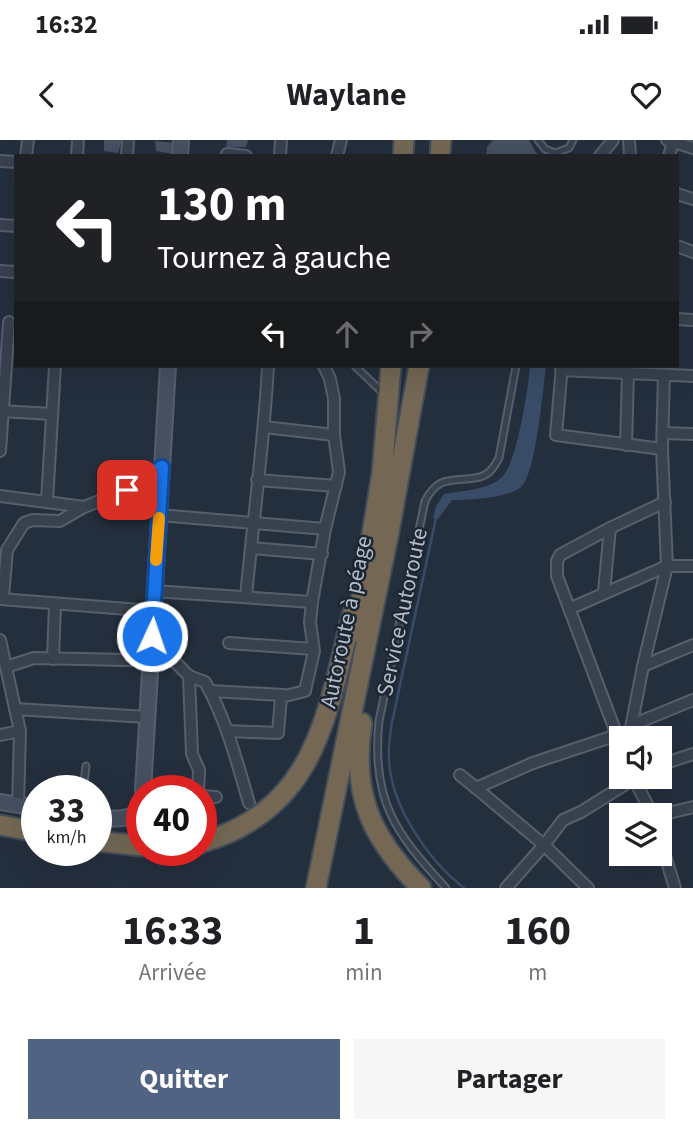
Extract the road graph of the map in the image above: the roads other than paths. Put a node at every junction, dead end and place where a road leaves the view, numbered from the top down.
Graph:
1 (538, 140) edge
2 (573, 140) edge
3 (613, 140) edge
4 (670, 141) edge
5 (693, 148) edge
6 (555, 154) edge
7 (602, 154) edge
8 (8, 322) edge
9 (11, 360) edge
10 (55, 368) edge
11 (168, 368) edge
12 (268, 368) edge
13 (325, 368) edge
14 (357, 368) edge
15 (391, 368) edge
16 (419, 368) edge
17 (516, 368) edge
18 (561, 368) edge
19 (634, 371) edge
20 (664, 375) junction
21 (693, 376) edge
22 (389, 399) junction
23 (1, 411) edge
24 (51, 414) junction
25 (264, 427) junction
26 (663, 433) junction
27 (693, 434) edge
28 (334, 435) junction
29 (625, 445) junction
30 (662, 449) junction
31 (0, 451) edge
32 (162, 467) junction
33 (257, 480) junction
34 (335, 486) junction
35 (0, 496) edge
36 (47, 501) junction
37 (665, 502) junction
38 (84, 507) junction
39 (159, 515) junction
40 (253, 523) junction
41 (610, 528) junction
42 (325, 529) junction
43 (389, 532) junction
44 (370, 543) junction
45 (251, 548) junction
46 (4, 549) edge
47 (322, 554) junction
48 (667, 566) junction
49 (693, 566) edge
50 (154, 591) junction
51 (604, 592) junction
52 (246, 597) junction
53 (2, 598) edge
54 (312, 601) junction
55 (55, 604) junction
56 (569, 609) junction
57 (153, 611) junction
58 (0, 640) edge
59 (229, 643) dead end
60 (693, 645) edge
61 (313, 649) junction
62 (53, 659) junction
63 (150, 661) junction
64 (643, 666) junction
65 (5, 675) edge
66 (189, 676) junction
67 (210, 691) junction
68 (284, 695) junction
69 (693, 700) edge
70 (15, 709) junction
71 (147, 717) junction
72 (632, 724) joint
73 (614, 726) edge
74 (20, 731) junction
75 (227, 731) junction
76 (0, 735) edge
77 (609, 743) edge
78 (693, 754) edge
79 (672, 761) edge
80 (86, 766) dead end
81 (85, 775) edge
82 (144, 775) edge
83 (199, 775) edge
84 (460, 775) dead end
85 (475, 788) junction
86 (618, 789) edge
87 (0, 802) edge
88 (249, 803) dead end
89 (18, 805) junction
90 (21, 805) edge
91 (693, 807) edge
92 (672, 812) edge
93 (0, 825) edge
94 (21, 829) edge
95 (217, 837) edge
96 (544, 845) junction
97 (668, 866) edge
98 (575, 884) edge
99 (302, 888) edge
100 (316, 888) edge
101 (421, 888) edge
102 (446, 888) edge
103 (506, 888) edge
104 (588, 888) edge
105 (675, 888) edge

1 - 6 lane
2 - 6 lane
3 - 7 street
4 - 5 street
8 - 9 street
9 - 23 street
10 - 24 street
11 - 32 street
12 - 25 street
13 - 28 street
14 - 22 lane
15 - 22 highway
16 - 43 highway, Autoroute à péage
17 - 102 lane, Service Autoroute
18 - 19 street
18 - 29 street
19 - 20 street
19 - 29 street
20 - 21 street
20 - 26 street
22 - 44 highway
23 - 24 street
23 - 31 street
24 - 36 street
25 - 28 street
25 - 33 street
26 - 27 street
26 - 30 street
28 - 34 street
29 - 30 street
30 - 37 street
32 - 38 street
32 - 39 street
33 - 34 street
33 - 40 street
34 - 42 street
35 - 36 street
36 - 38 street
37 - 41 street
37 - 48 street
38 - 46 street
39 - 40 street
39 - 50 street
40 - 42 street
40 - 45 street
41 - 51 street
41 - 56 street
42 - 47 street
43 - 100 highway, Autoroute à péage
43 - 101 highway
44 - 95 highway
44 - 99 highway
45 - 47 street
45 - 52 street
46 - 53 street
47 - 54 street
48 - 49 street
48 - 51 street
48 - 64 street
50 - 52 street
50 - 57 street
51 - 56 street
52 - 54 street
53 - 55 street
54 - 61 street
55 - 57 street
55 - 62 street
56 - 73 street
57 - 63 street
58 - 65 street
59 - 61 street
60 - 64 street
61 - 68 street
62 - 63 street
62 - 65 street
63 - 66 street
63 - 71 street
64 - 72 street
65 - 70 street
66 - 67 street
66 - 83 street
67 - 68 street
67 - 75 street
68 - 75 street
69 - 72 street
70 - 71 street
70 - 74 street
71 - 82 street
74 - 76 street
74 - 89 street
75 - 88 street
77 - 85 street
78 - 79 street
80 - 81 lane
84 - 85 street
85 - 96 street
86 - 96 street
87 - 89 street
89 - 90 street
91 - 92 street
93 - 94 highway
96 - 98 street
96 - 103 street
97 - 105 street
98 - 104 street

